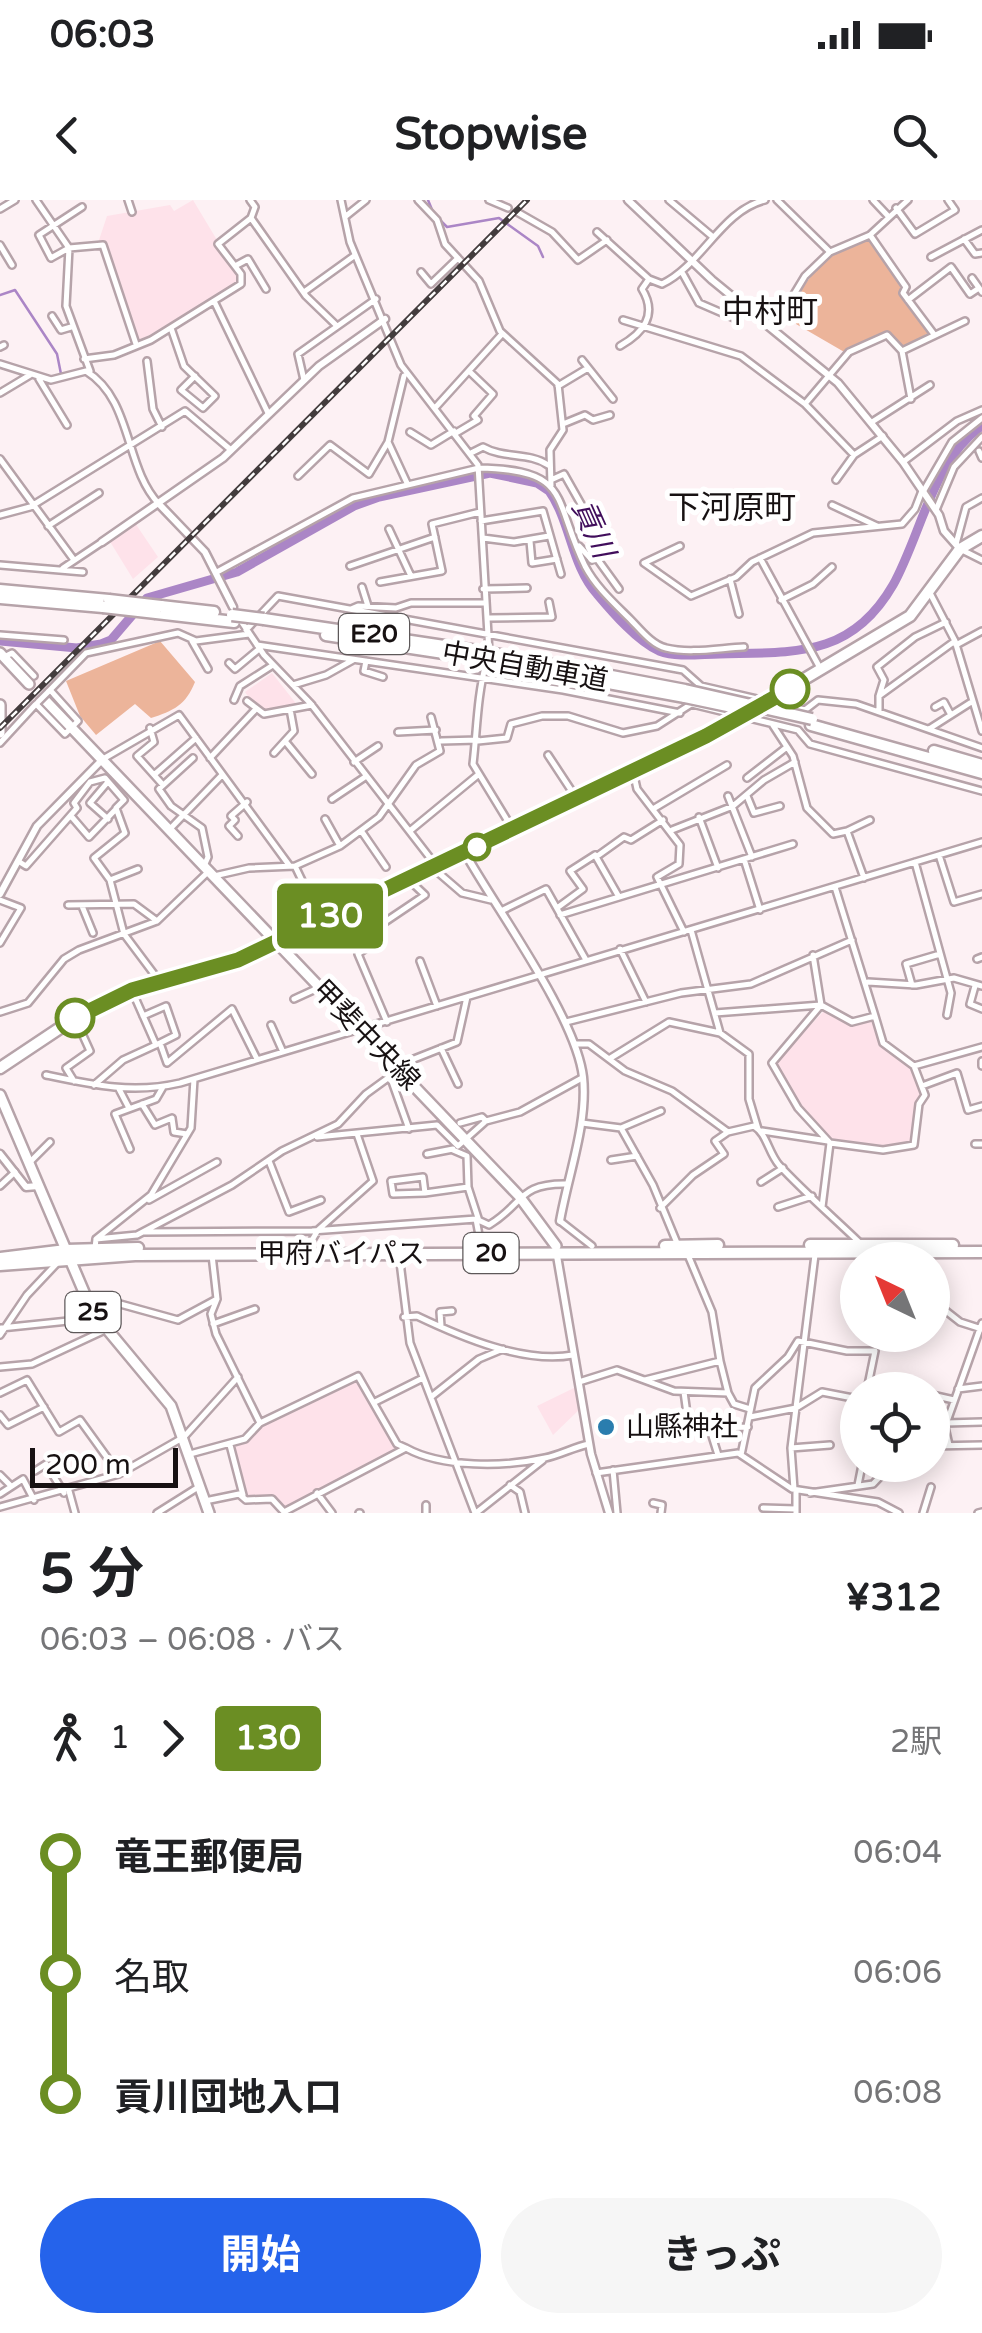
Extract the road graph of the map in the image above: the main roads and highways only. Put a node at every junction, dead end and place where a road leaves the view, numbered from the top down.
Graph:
1 (982, 536) edge
2 (0, 594) edge
3 (2, 655) edge
4 (32, 680) dead end
5 (44, 697) road end
6 (0, 706) edge
7 (812, 722) junction
8 (0, 733) edge
9 (982, 765) edge
10 (982, 772) edge
11 (277, 941) junction
12 (0, 1068) edge
13 (0, 1094) edge
14 (982, 1248) edge
15 (556, 1249) junction
16 (682, 1249) junction
17 (950, 1249) edge
18 (840, 1252) edge
19 (840, 1252) edge
20 (66, 1255) junction
21 (2, 1262) edge
22 (209, 1513) edge

1 - 11 highway
2 - 7 highway, 中央自動車道 / E20, bridge
3 - 4 main road
5 - 11 main road, 甲斐中央線
6 - 8 main road
7 - 9 highway, 中央自動車道 / E20
7 - 10 highway, 中央自動車道 / E20
11 - 12 highway
11 - 15 main road, 甲斐中央線
13 - 20 main road, 25
14 - 17 highway, 甲府バイパス / 20
15 - 16 highway, 甲府バイパス / 20
15 - 16 highway, 甲府バイパス / 20
15 - 20 highway, 甲府バイパス / 20
15 - 20 highway, 甲府バイパス / 20
16 - 18 highway, 甲府バイパス / 20
16 - 19 highway, 甲府バイパス / 20
20 - 21 highway, 甲府バイパス / 20
20 - 22 main road, 25

